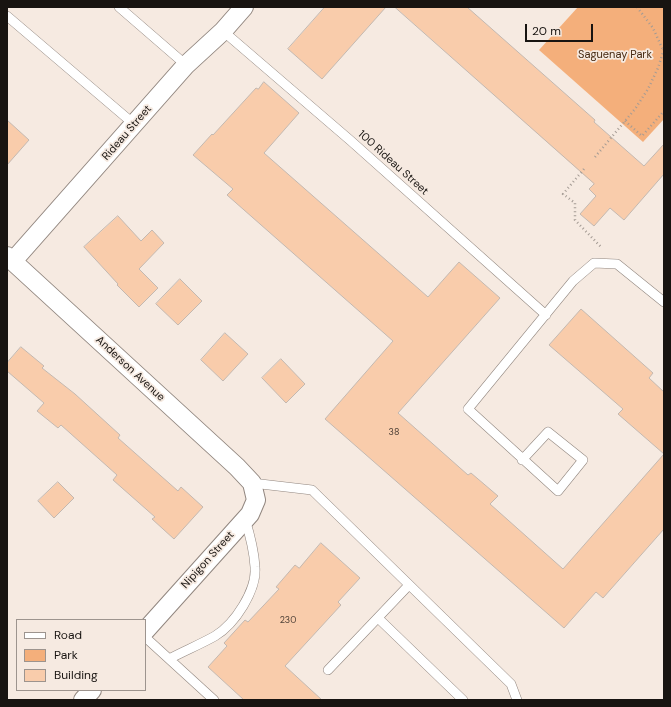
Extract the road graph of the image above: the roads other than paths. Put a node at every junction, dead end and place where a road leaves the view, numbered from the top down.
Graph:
1 (119, 7) edge
2 (244, 7) edge
3 (7, 16) edge
4 (223, 31) junction
5 (186, 65) junction
6 (135, 125) junction
7 (10, 259) edge
8 (664, 302) edge
9 (546, 315) junction
10 (522, 460) junction
11 (252, 483) junction
12 (246, 519) junction
13 (409, 585) junction
14 (378, 618) junction
15 (146, 630) edge
16 (146, 638) edge
17 (169, 658) junction
18 (328, 670) dead end
19 (91, 691) edge
20 (83, 700) edge
21 (214, 700) edge
22 (463, 700) edge
23 (517, 700) edge

1 - 5 lane
2 - 4 street, Rideau Street
3 - 6 lane
4 - 5 street, Rideau Street
4 - 9 lane, 100 Rideau Street
5 - 6 street, Rideau Street
6 - 7 street, Rideau Street
7 - 11 street, Anderson Avenue
8 - 9 lane
9 - 10 lane
10 - 10 lane
11 - 12 street, Nipigon Street
11 - 13 lane
12 - 15 street, Nipigon Street
12 - 17 lane
13 - 14 lane
13 - 23 lane
14 - 18 lane
14 - 22 lane
16 - 17 lane
17 - 21 lane
19 - 20 street

